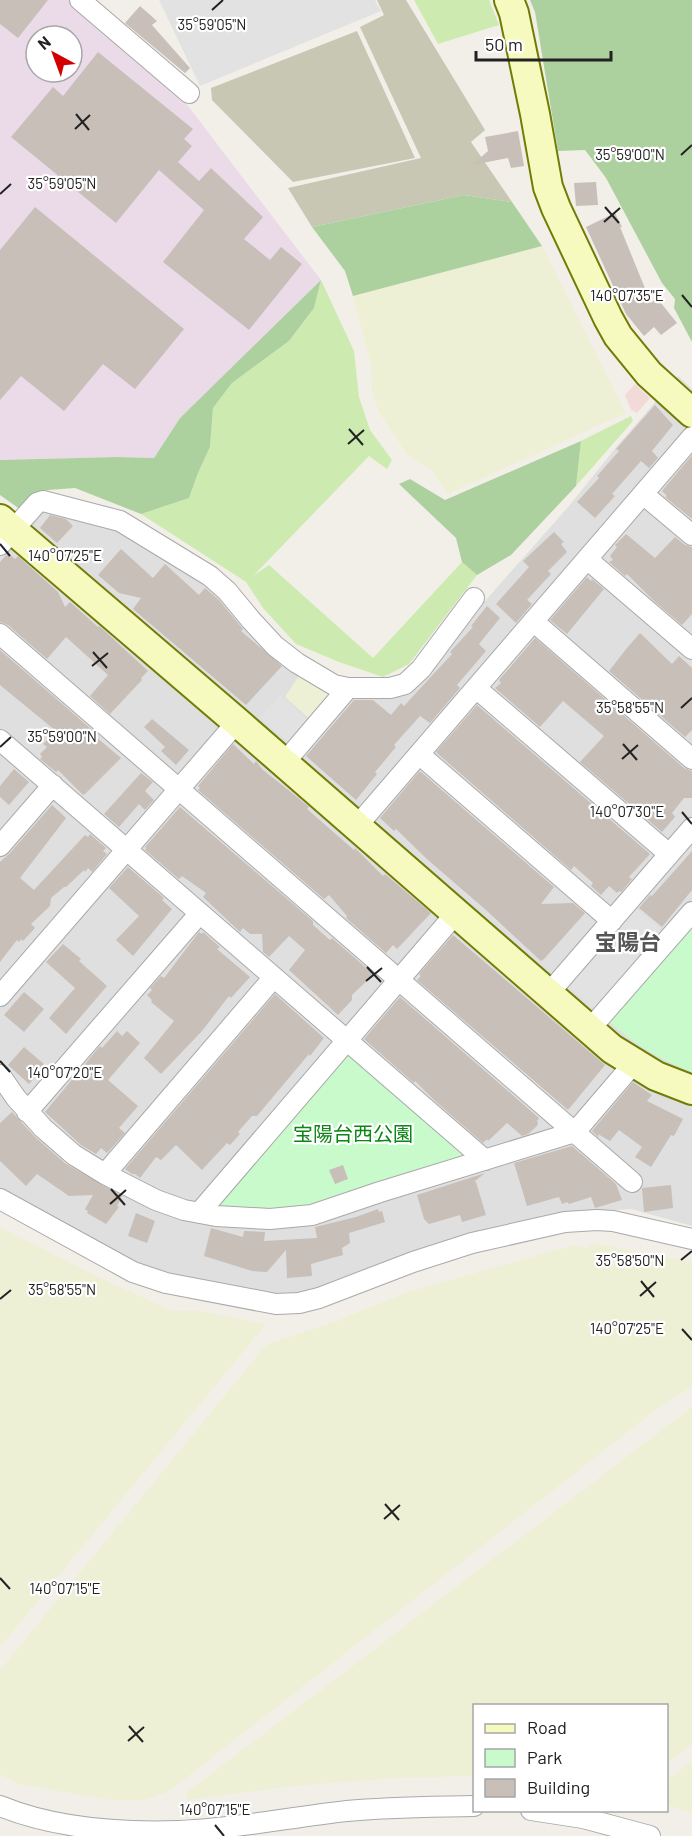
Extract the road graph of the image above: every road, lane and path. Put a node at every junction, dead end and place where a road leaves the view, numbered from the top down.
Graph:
1 (80, 0) edge
2 (509, 0) edge
3 (189, 93) dead end
4 (692, 412) edge
5 (692, 437) edge
6 (644, 494) junction
7 (4, 531) edge
8 (692, 536) edge
9 (587, 559) junction
10 (474, 598) dead end
11 (533, 621) junction
12 (0, 634) edge
13 (692, 649) edge
14 (348, 688) junction
15 (476, 688) junction
16 (237, 722) junction
17 (0, 740) edge
18 (419, 754) junction
19 (692, 759) edge
20 (284, 763) junction
21 (52, 785) junction
22 (179, 788) junction
23 (357, 826) junction
24 (692, 828) edge
25 (0, 846) edge
26 (126, 850) junction
27 (669, 854) junction
28 (457, 912) junction
29 (692, 912) edge
30 (200, 914) junction
31 (612, 921) junction
32 (274, 977) junction
33 (399, 980) junction
34 (549, 993) junction
35 (0, 996) edge
36 (590, 1029) junction
37 (347, 1041) junction
38 (634, 1063) junction
39 (0, 1074) edge
40 (692, 1090) edge
41 (27, 1112) junction
42 (575, 1132) junction
43 (484, 1160) junction
44 (105, 1174) junction
45 (632, 1182) dead end
46 (0, 1199) edge
47 (199, 1213) junction
48 (692, 1239) edge
49 (0, 1806) edge
50 (473, 1806) edge
51 (544, 1812) edge
52 (650, 1836) edge

1 - 3 street
2 - 4 street
5 - 6 street
6 - 8 street
6 - 9 street
7 - 14 street
7 - 16 street
9 - 11 street
9 - 13 street
10 - 14 street
11 - 15 street
11 - 19 street
12 - 22 street
14 - 20 street
15 - 18 street
15 - 27 street
16 - 20 street
16 - 22 street
17 - 21 street
18 - 23 street
18 - 31 street
20 - 23 street
21 - 25 street
21 - 26 street
22 - 26 street
22 - 33 street
23 - 28 street
24 - 27 street
26 - 30 street
26 - 35 street
27 - 31 street
28 - 33 street
28 - 34 street
29 - 36 street
30 - 32 street
30 - 41 street
31 - 34 street
32 - 37 street
32 - 44 street
33 - 37 street
33 - 42 street
34 - 36 street
36 - 38 street
37 - 43 street
37 - 47 street
38 - 40 street
38 - 42 street
39 - 41 street
41 - 44 street
42 - 43 street
42 - 45 street
43 - 47 street
44 - 47 street
46 - 48 street
49 - 50 street
51 - 52 street

